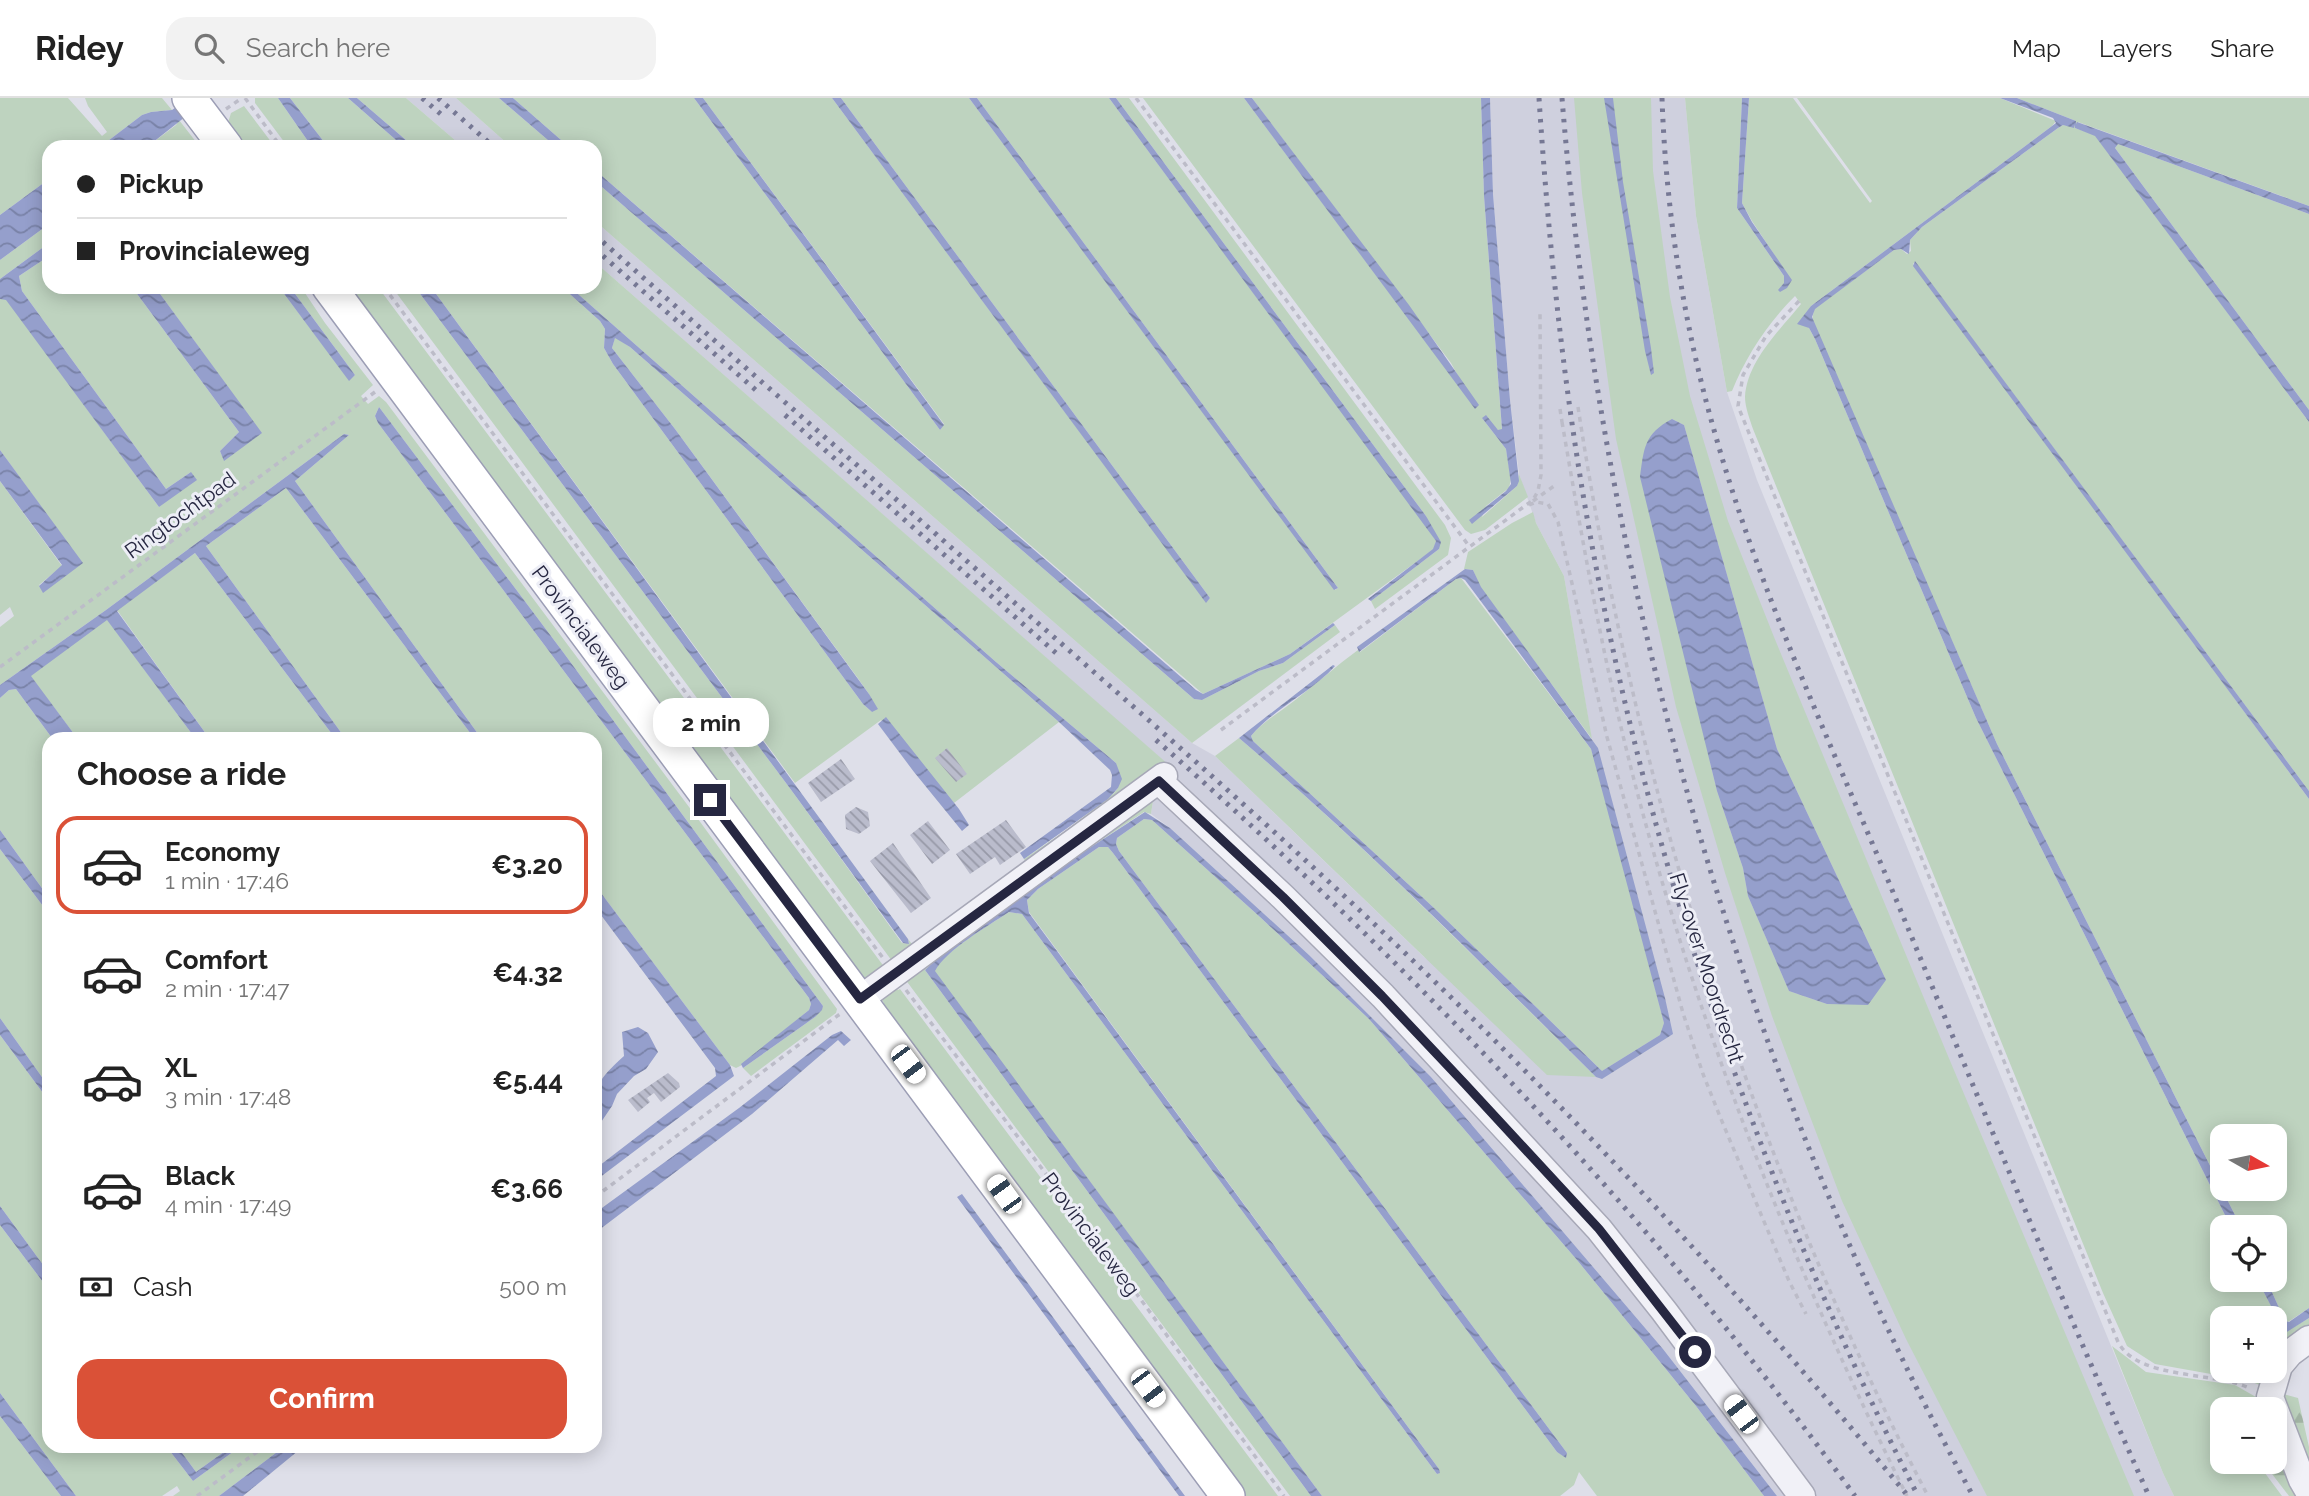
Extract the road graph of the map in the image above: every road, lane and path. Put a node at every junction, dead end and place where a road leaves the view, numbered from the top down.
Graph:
1 (245, 98) edge
2 (1136, 98) edge
3 (195, 105) edge
4 (221, 140) edge
5 (276, 140) edge
6 (335, 294) edge
7 (389, 294) edge
8 (1799, 301) dead end
9 (1540, 312) dead end
10 (379, 388) dead end
11 (1578, 407) dead end
12 (1560, 409) dead end
13 (1554, 486) dead end
14 (1529, 505) junction
15 (1469, 546) junction
16 (0, 667) edge
17 (1221, 730) dead end
18 (895, 974) junction
19 (860, 999) junction
20 (602, 1192) edge
21 (1806, 1314) dead end
22 (2309, 1339) edge
23 (2210, 1377) edge
24 (255, 1453) edge
25 (2309, 1492) edge
26 (197, 1496) edge
27 (1228, 1496) edge
28 (1284, 1496) edge
29 (1802, 1496) edge
30 (1908, 1496) edge
31 (1928, 1496) edge

1 - 5 path
2 - 15 path
3 - 4 main road
6 - 19 main road, Provincialeweg
7 - 18 path, Provincialeweg
8 - 23 path
9 - 14 path
10 - 16 path, Ringtochtpad
11 - 31 path
12 - 30 path, Fly-over Moordrecht, bridge
13 - 14 path
14 - 15 path
14 - 21 path
15 - 17 path
18 - 19 street
18 - 28 path, Provincialeweg
18 - 29 street
19 - 20 path
19 - 27 main road, Provincialeweg
22 - 25 street
24 - 26 path

